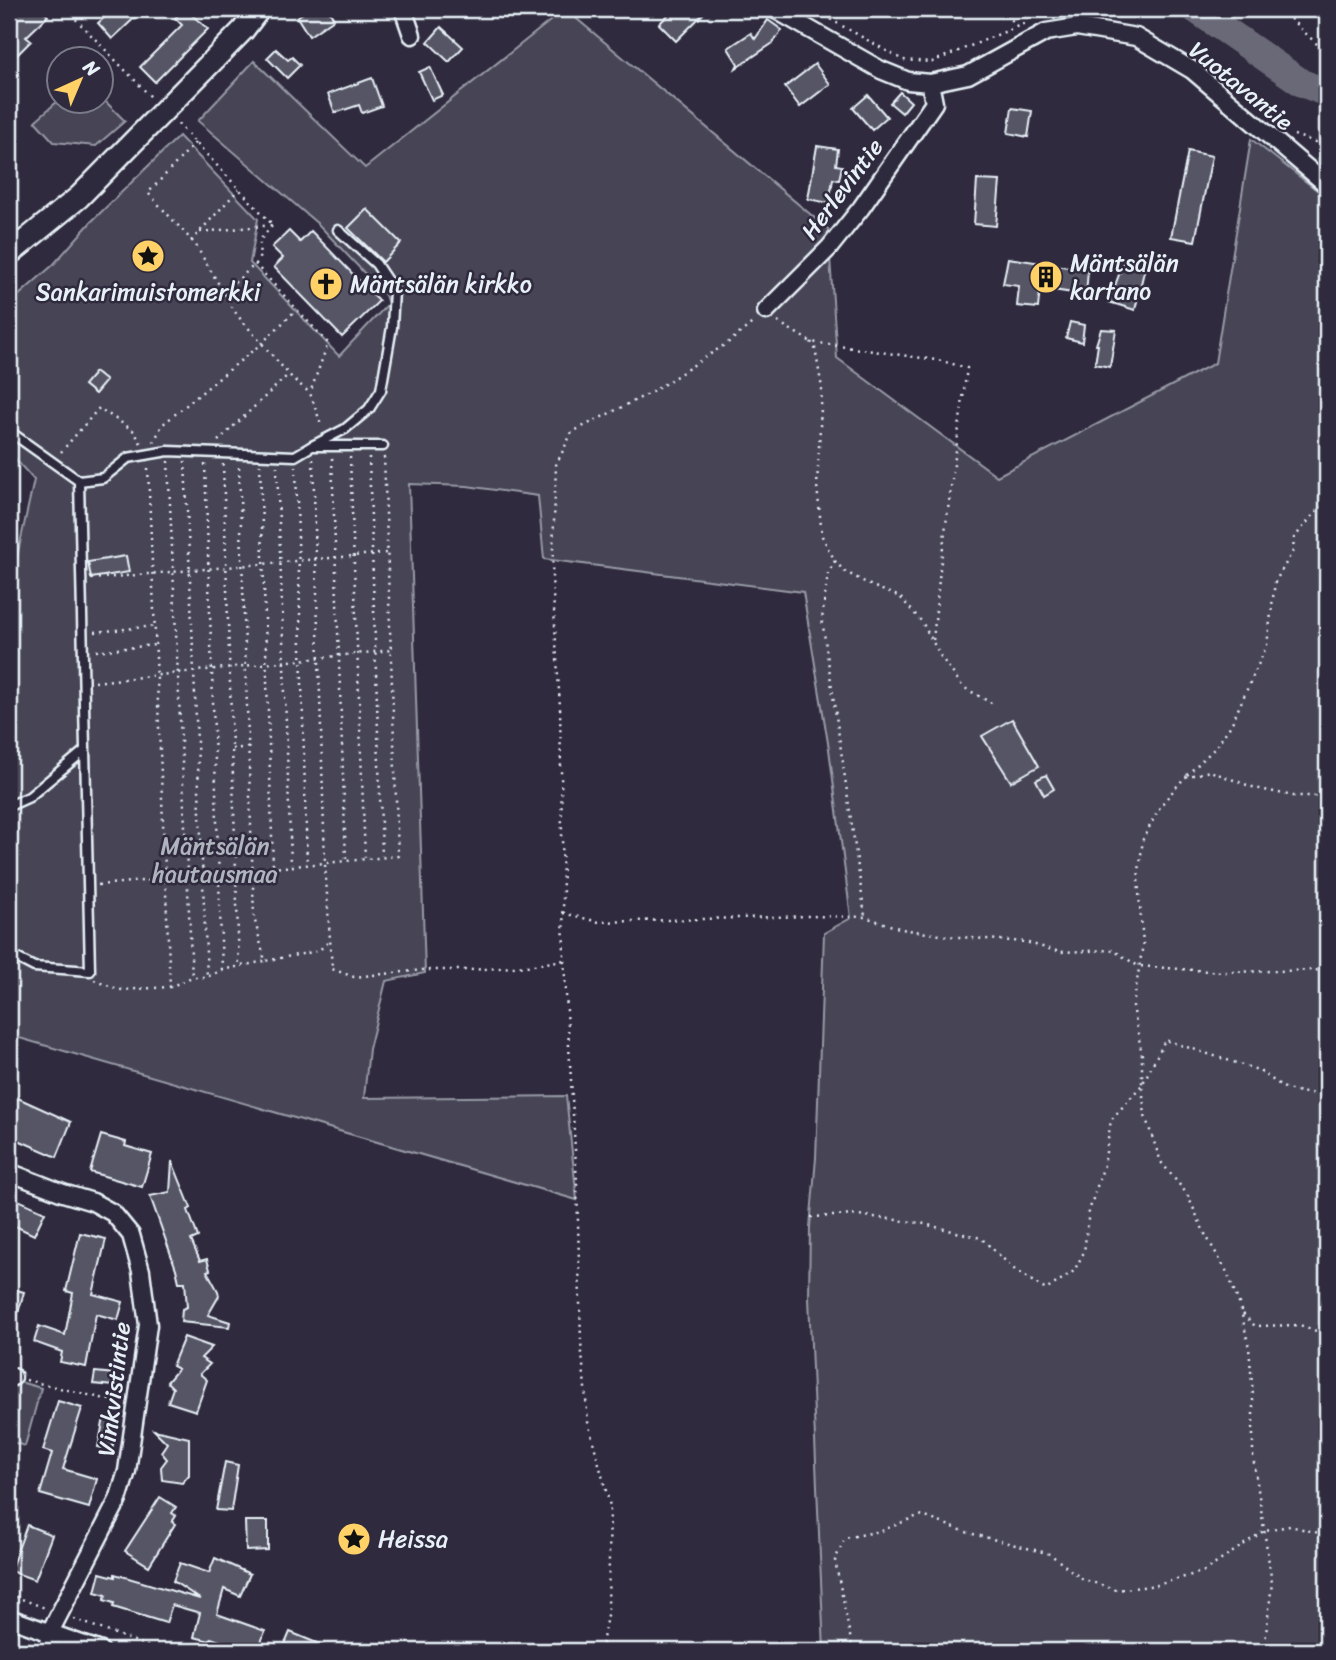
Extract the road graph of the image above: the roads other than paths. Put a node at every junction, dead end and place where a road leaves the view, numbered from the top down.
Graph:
1 (259, 9) edge
2 (403, 9) edge
3 (774, 9) edge
4 (412, 35) dead end
5 (930, 83) junction
6 (1327, 185) edge
7 (338, 230) dead end
8 (9, 254) edge
9 (766, 311) road end
10 (9, 431) edge
11 (312, 446) junction
12 (383, 446) road end
13 (79, 481) junction
14 (84, 751) junction
15 (9, 806) edge
16 (9, 954) edge
17 (9, 1172) edge
18 (9, 1618) edge
19 (50, 1632) junction
20 (47, 1651) edge
21 (101, 1651) edge

1 - 8 main road
2 - 4 street
3 - 5 street, Vuotavantie
5 - 6 street, Vuotavantie
5 - 9 street, Herlevintie
7 - 11 lane
10 - 13 lane
11 - 12 lane
11 - 13 lane
13 - 14 lane
14 - 15 lane
14 - 16 lane
17 - 19 street, Vinkvistintie
18 - 19 street
19 - 20 street
19 - 21 street

